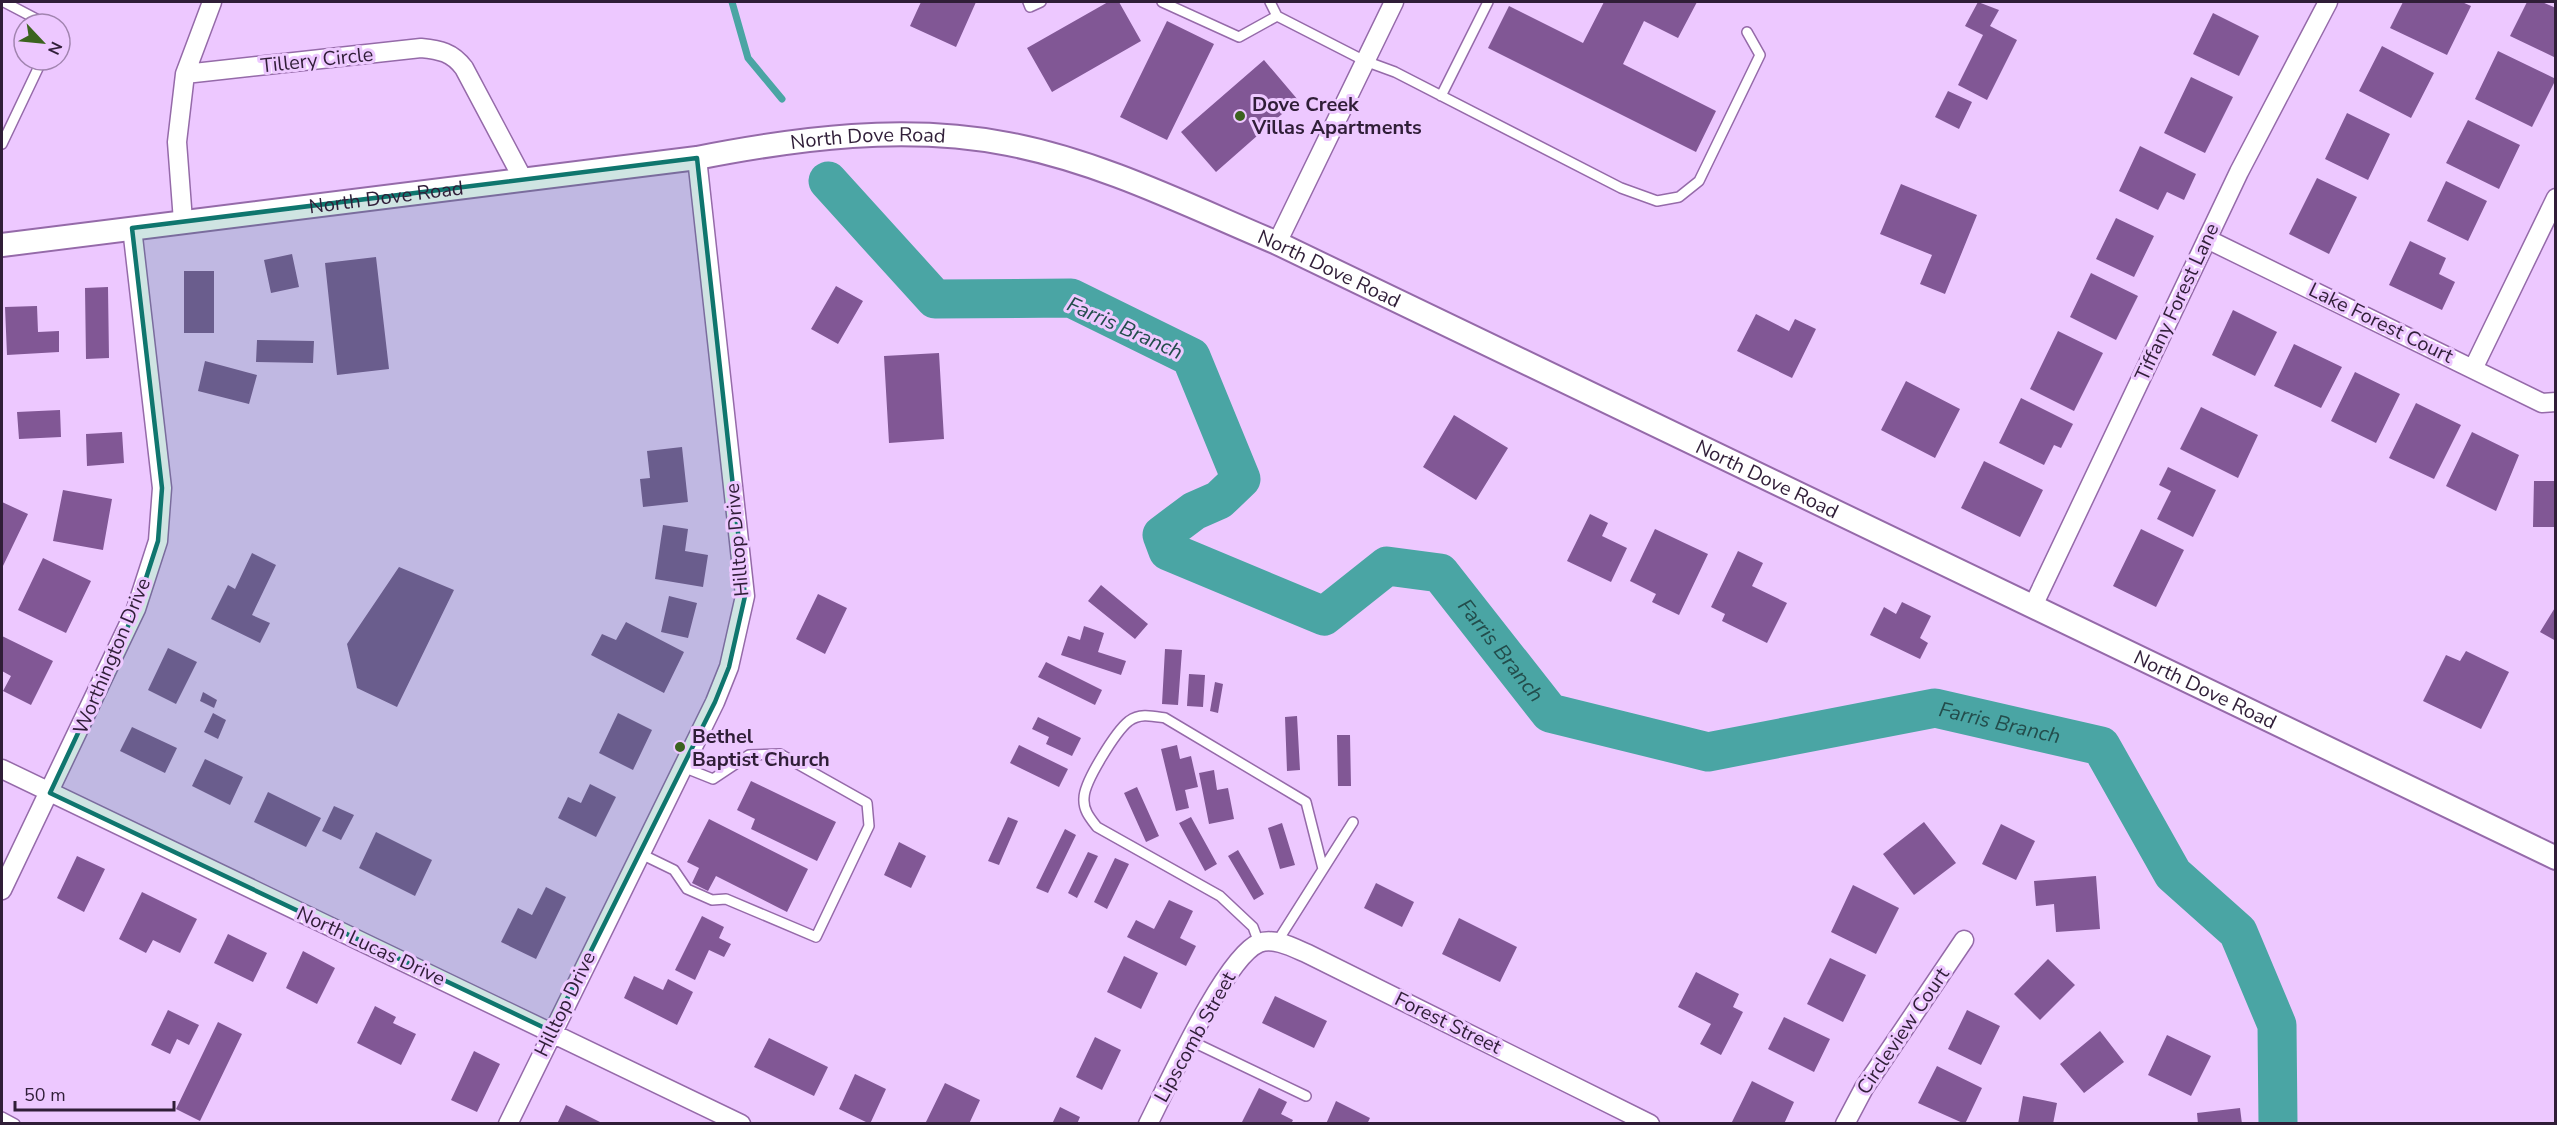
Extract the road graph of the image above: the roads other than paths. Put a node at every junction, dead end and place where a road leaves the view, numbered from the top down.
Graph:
1 (4, 2) edge
2 (212, 2) edge
3 (1028, 2) edge
4 (1041, 2) edge
5 (1162, 2) edge
6 (1270, 2) edge
7 (1394, 2) edge
8 (1488, 2) edge
9 (2328, 2) edge
10 (23, 12) edge
11 (1277, 16) junction
12 (1747, 32) dead end
13 (1365, 61) junction
14 (36, 72) edge
15 (185, 74) junction
16 (1441, 96) junction
17 (2, 144) edge
18 (697, 158) junction
19 (523, 179) junction
20 (2556, 198) edge
21 (183, 221) junction
22 (132, 228) junction
23 (2207, 239) junction
24 (1277, 243) junction
25 (2, 245) edge
26 (2473, 369) junction
27 (2556, 402) edge
28 (2033, 606) junction
29 (682, 766) junction
30 (2, 769) edge
31 (50, 793) junction
32 (1353, 822) dead end
33 (639, 854) junction
34 (2556, 858) edge
35 (1323, 869) junction
36 (2, 890) edge
37 (1964, 940) dead end
38 (1261, 946) junction
39 (551, 1031) junction
40 (1191, 1041) junction
41 (1306, 1096) dead end
42 (2, 1117) edge
43 (15, 1124) edge
44 (508, 1124) edge
45 (741, 1124) edge
46 (1148, 1124) edge
47 (1650, 1124) edge
48 (1845, 1124) edge

1 - 10 lane
2 - 15 street
3 - 4 lane
5 - 11 lane
6 - 11 lane
7 - 13 street
8 - 16 lane
9 - 23 street, Tiffany Forest Lane
11 - 13 lane
12 - 16 lane
13 - 16 lane
13 - 24 street
14 - 17 lane
15 - 19 street, Tillery Circle
15 - 21 street
18 - 19 street, North Dove Road
18 - 24 street, North Dove Road
18 - 29 street, Hilltop Drive
19 - 21 street, North Dove Road
20 - 26 street
21 - 22 street, North Dove Road
22 - 25 street, North Dove Road
22 - 31 street, Worthington Drive
23 - 26 street, Lake Forest Court
23 - 28 street, Tiffany Forest Lane
24 - 28 street, North Dove Road
26 - 27 street, Lake Forest Court
28 - 34 street, North Dove Road
29 - 33 street, Hilltop Drive
29 - 33 lane
30 - 31 street, North Lucas Drive
31 - 36 street, Worthington Drive
31 - 39 street, North Lucas Drive
32 - 35 lane
33 - 39 street, Hilltop Drive
35 - 38 lane
35 - 38 lane
37 - 48 street, Circleview Court
38 - 40 street, Lipscomb Street
38 - 47 street, Forest Street
39 - 44 street, Hilltop Drive
39 - 45 street, North Lucas Drive
40 - 41 lane
40 - 46 street, Lipscomb Street
42 - 43 lane

